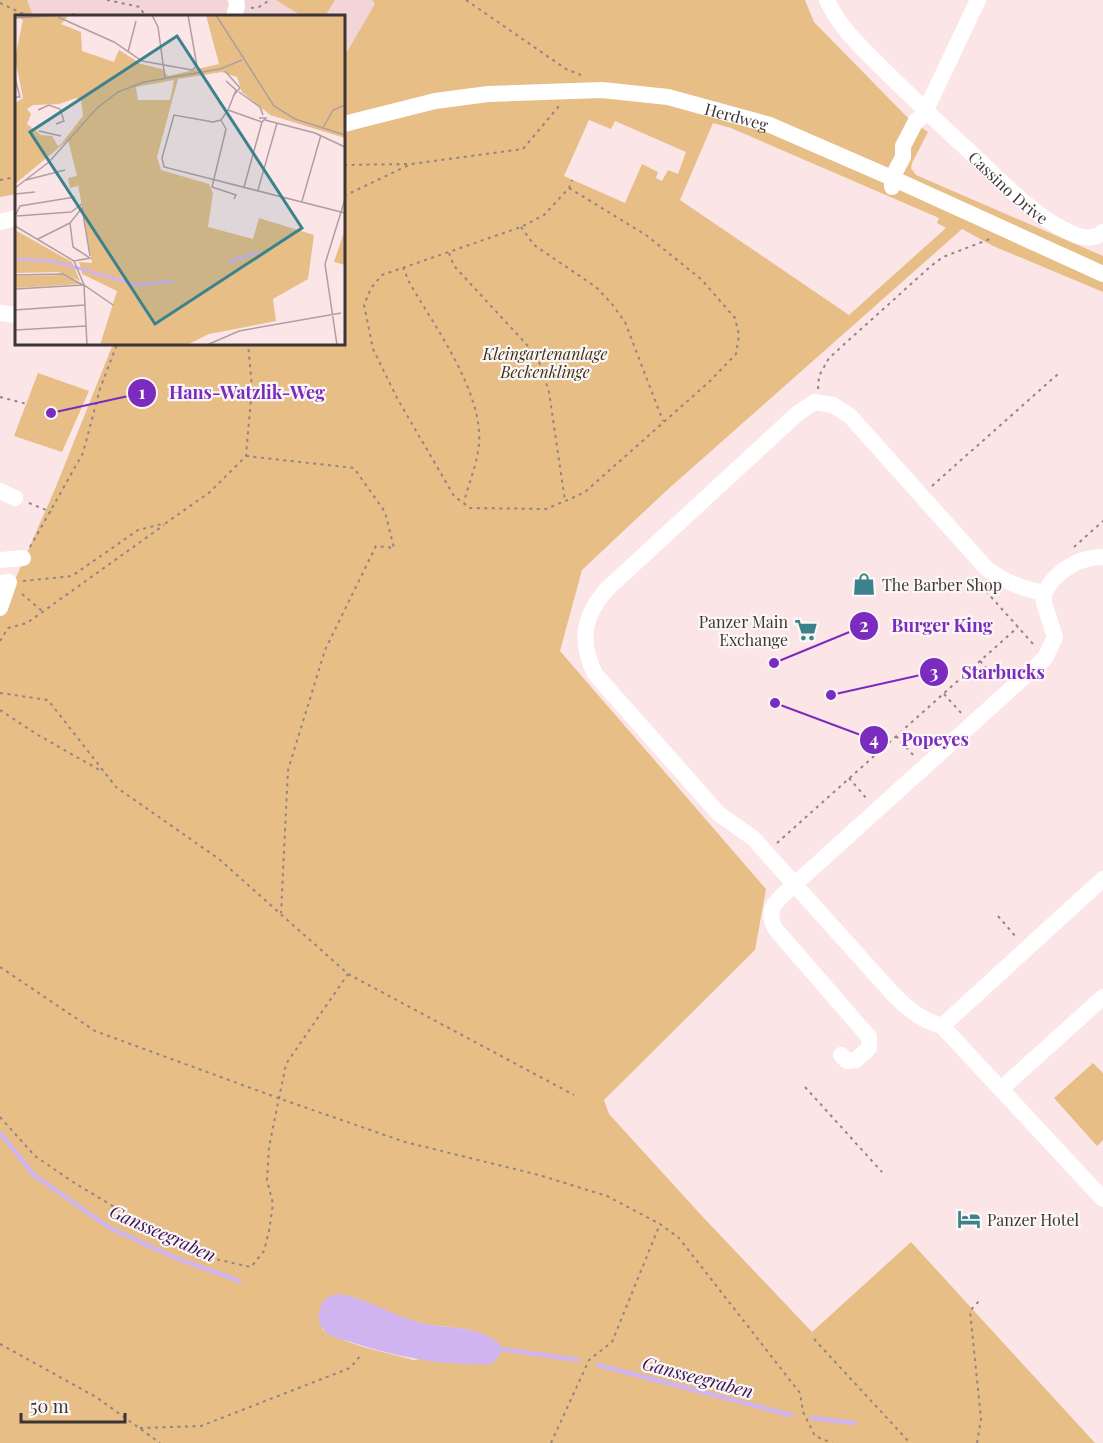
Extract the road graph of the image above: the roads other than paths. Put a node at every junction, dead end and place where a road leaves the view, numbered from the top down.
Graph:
1 (236, 0) edge
2 (827, 0) edge
3 (978, 0) edge
4 (234, 15) edge
5 (924, 113) junction
6 (345, 124) edge
7 (892, 183) junction
8 (15, 218) edge
9 (0, 222) edge
10 (1103, 232) edge
11 (1103, 274) edge
12 (0, 313) edge
13 (15, 315) edge
14 (1103, 557) edge
15 (23, 558) road end
16 (0, 560) edge
17 (4, 583) edge
18 (1044, 592) junction
19 (0, 608) edge
20 (1103, 879) edge
21 (794, 885) junction
22 (1103, 998) edge
23 (942, 1026) junction
24 (841, 1055) dead end
25 (1001, 1089) junction
26 (1103, 1199) edge

1 - 4 street
2 - 5 street, Cassino Drive
3 - 5 street
5 - 7 street
5 - 10 street, Cassino Drive
6 - 7 street, Herdweg
7 - 11 street, Herdweg
8 - 9 street
12 - 13 street
14 - 18 street
15 - 16 street
17 - 19 street
18 - 21 street
18 - 21 street
20 - 23 street
21 - 23 street
21 - 24 street
22 - 25 street
23 - 25 street
25 - 26 street

